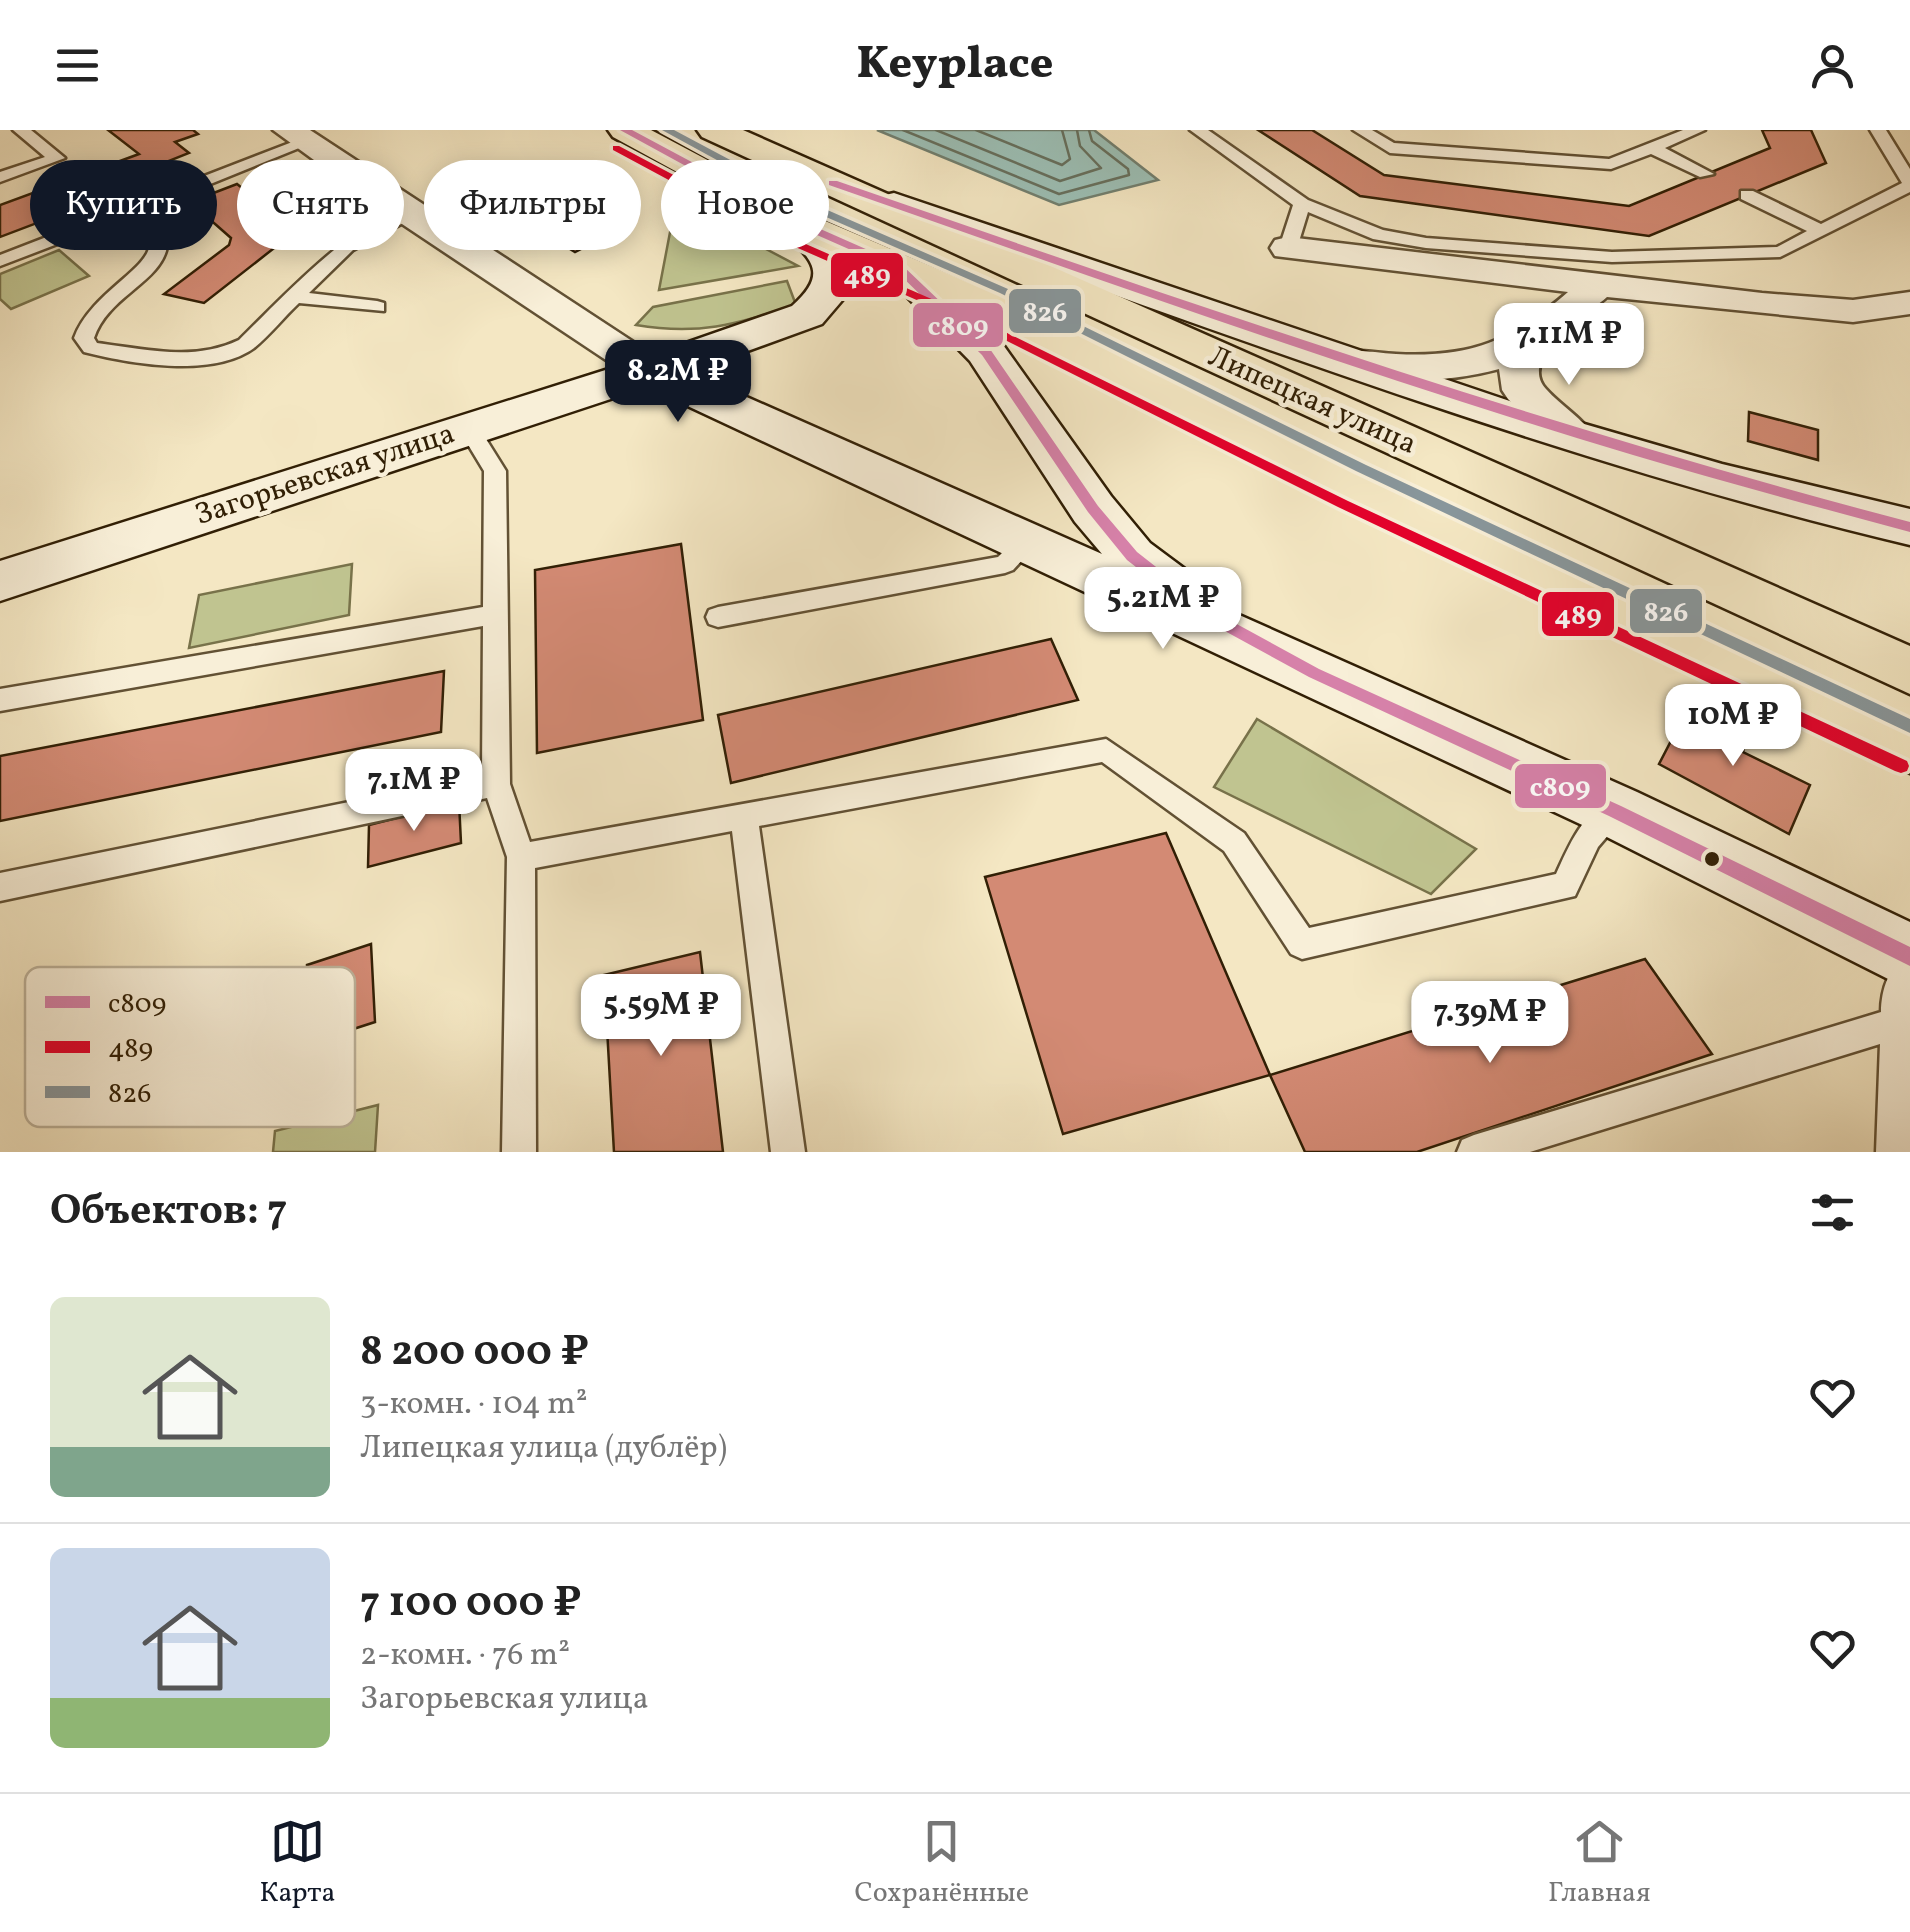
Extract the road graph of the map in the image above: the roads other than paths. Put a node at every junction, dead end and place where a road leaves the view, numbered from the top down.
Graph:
1 (22, 130) edge
2 (625, 130) edge
3 (714, 130) edge
4 (1198, 130) edge
5 (1361, 130) edge
6 (1697, 130) edge
7 (1878, 130) edge
8 (297, 136) edge
9 (1652, 148) junction
10 (681, 160) edge
11 (780, 160) edge
12 (217, 172) edge
13 (1706, 174) dead end
14 (0, 177) edge
15 (829, 182) edge
16 (829, 182) edge
17 (1910, 184) edge
18 (1747, 196) dead end
19 (1302, 204) junction
20 (408, 213) junction
21 (1821, 231) junction
22 (829, 237) edge
23 (1288, 248) joint
24 (30, 250) edge
25 (157, 250) edge
26 (825, 250) edge
27 (0, 261) edge
28 (898, 267) junction
29 (1599, 284) junction
30 (294, 297) junction
31 (1910, 302) edge
32 (377, 307) dead end
33 (1530, 342) junction
34 (1343, 361) junction
35 (650, 370) junction
36 (469, 428) junction
37 (1574, 438) junction
38 (1910, 527) edge
39 (1025, 544) junction
40 (0, 581) edge
41 (495, 614) junction
42 (718, 617) dead end
43 (1910, 671) edge
44 (1314, 673) junction
45 (0, 700) edge
46 (1910, 748) edge
47 (496, 784) junction
48 (1615, 812) junction
49 (744, 816) junction
50 (521, 857) junction
51 (0, 888) edge
52 (1910, 956) edge
53 (1910, 970) edge
54 (1896, 1023) junction
55 (520, 1152) edge
56 (788, 1152) edge
57 (1474, 1152) edge
58 (1893, 1152) edge

1 - 14 lane
2 - 10 main road, Липецкая улица
3 - 11 main road, Липецкая улица
4 - 19 lane
5 - 9 lane
6 - 9 lane
7 - 17 lane
8 - 12 lane
8 - 20 street
9 - 13 lane
15 - 34 street
16 - 43 main road, Липецкая улица
17 - 21 lane
18 - 21 lane
19 - 21 lane
19 - 23 lane
20 - 30 lane
20 - 35 street
22 - 28 main road, Липецкая улица
23 - 29 street
24 - 27 lane
25 - 30 lane
26 - 35 street, Загорьевская улица
28 - 44 street
28 - 46 main road, Липецкая улица
29 - 31 street
29 - 33 street
30 - 32 lane
33 - 34 street
33 - 37 street
34 - 37 street
35 - 36 street, Загорьевская улица
35 - 39 street
36 - 40 street, Загорьевская улица
36 - 41 lane
37 - 38 street
39 - 42 lane
39 - 44 street
41 - 45 lane
41 - 47 lane
44 - 48 street
47 - 50 lane
47 - 51 lane
48 - 49 lane
48 - 52 street
49 - 50 lane
49 - 56 lane
50 - 55 lane
53 - 54 lane
54 - 57 lane
54 - 58 lane

